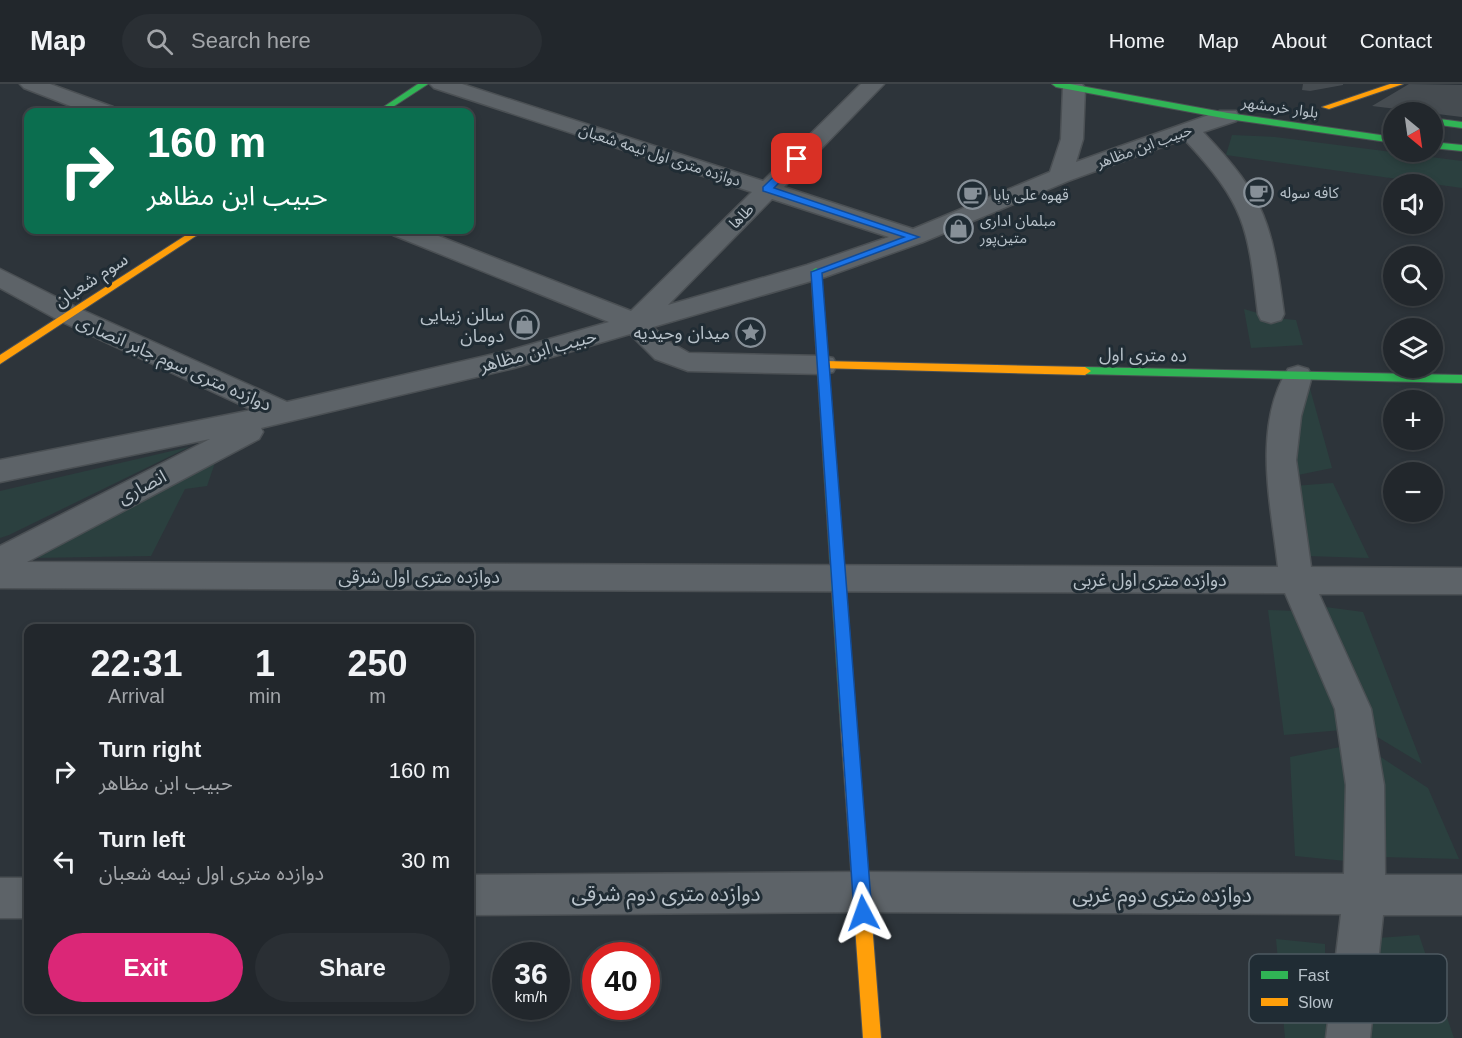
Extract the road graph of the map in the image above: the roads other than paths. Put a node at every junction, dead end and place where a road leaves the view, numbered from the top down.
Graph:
1 (32, 84) edge
2 (424, 84) edge
3 (441, 84) edge
4 (873, 84) edge
5 (1399, 84) edge
6 (1065, 86) edge
7 (95, 108) edge
8 (386, 108) edge
9 (1357, 112) dead end
10 (1228, 116) junction
11 (1443, 122) edge
12 (1462, 125) edge
13 (1188, 130) junction
14 (1383, 138) edge
15 (1443, 146) edge
16 (1462, 148) edge
17 (1060, 176) junction
18 (767, 189) junction
19 (194, 234) edge
20 (412, 234) edge
21 (914, 237) junction
22 (816, 272) junction
23 (0, 277) edge
24 (1272, 314) dead end
25 (70, 315) junction
26 (635, 323) junction
27 (0, 360) edge
28 (823, 366) junction
29 (1298, 376) junction
30 (1462, 379) edge
31 (285, 413) junction
32 (0, 471) edge
33 (0, 561) edge
34 (0, 575) edge
35 (839, 579) junction
36 (1296, 581) junction
37 (1462, 581) edge
38 (861, 892) junction
39 (474, 895) edge
40 (1364, 895) junction
41 (1462, 896) edge
42 (0, 898) edge
43 (24, 898) edge
44 (1357, 954) edge
45 (1350, 1023) edge
46 (872, 1038) edge
47 (1348, 1038) edge

1 - 7 street
2 - 8 street
3 - 18 street, دوازده متری اول نیمه شعبان
4 - 18 street, طاها
5 - 9 street, بلوار خرمشهر
6 - 10 street, بلوار خرمشهر
6 - 17 street, حبیب ابن مظاهر
10 - 13 street, حبیب ابن مظاهر
10 - 14 street, بلوار خرمشهر
11 - 12 street
13 - 17 street, حبیب ابن مظاهر
13 - 24 street
15 - 16 street
17 - 21 street, حبیب ابن مظاهر
18 - 21 street, دوازده متری اول نیمه شعبان
18 - 26 street, طاها
19 - 25 street, سوم شعبان
20 - 26 street
21 - 22 street, حبیب ابن مظاهر
22 - 26 street, حبیب ابن مظاهر
22 - 28 street
23 - 25 street, دوازده متری سوم جابر انصاری
25 - 27 street, سوم شعبان
25 - 31 street, دوازده متری سوم جابر انصاری
26 - 28 street
26 - 31 street, حبیب ابن مظاهر
28 - 29 street, ده متری اول
28 - 35 street
29 - 30 street, ده متری اول
29 - 36 street
31 - 32 street, حبیب ابن مظاهر
31 - 33 street, انصاری
34 - 35 street, دوازده متری اول شرقی
35 - 36 street, دوازده متری اول غربی
35 - 38 street
36 - 37 street, دوازده متری اول غربی
36 - 40 street
38 - 39 street, دوازده متری دوم شرقی
38 - 40 street, دوازده متری دوم غربی
38 - 46 street
40 - 41 street, دوازده متری دوم غربی
40 - 44 street
42 - 43 street
45 - 47 street

